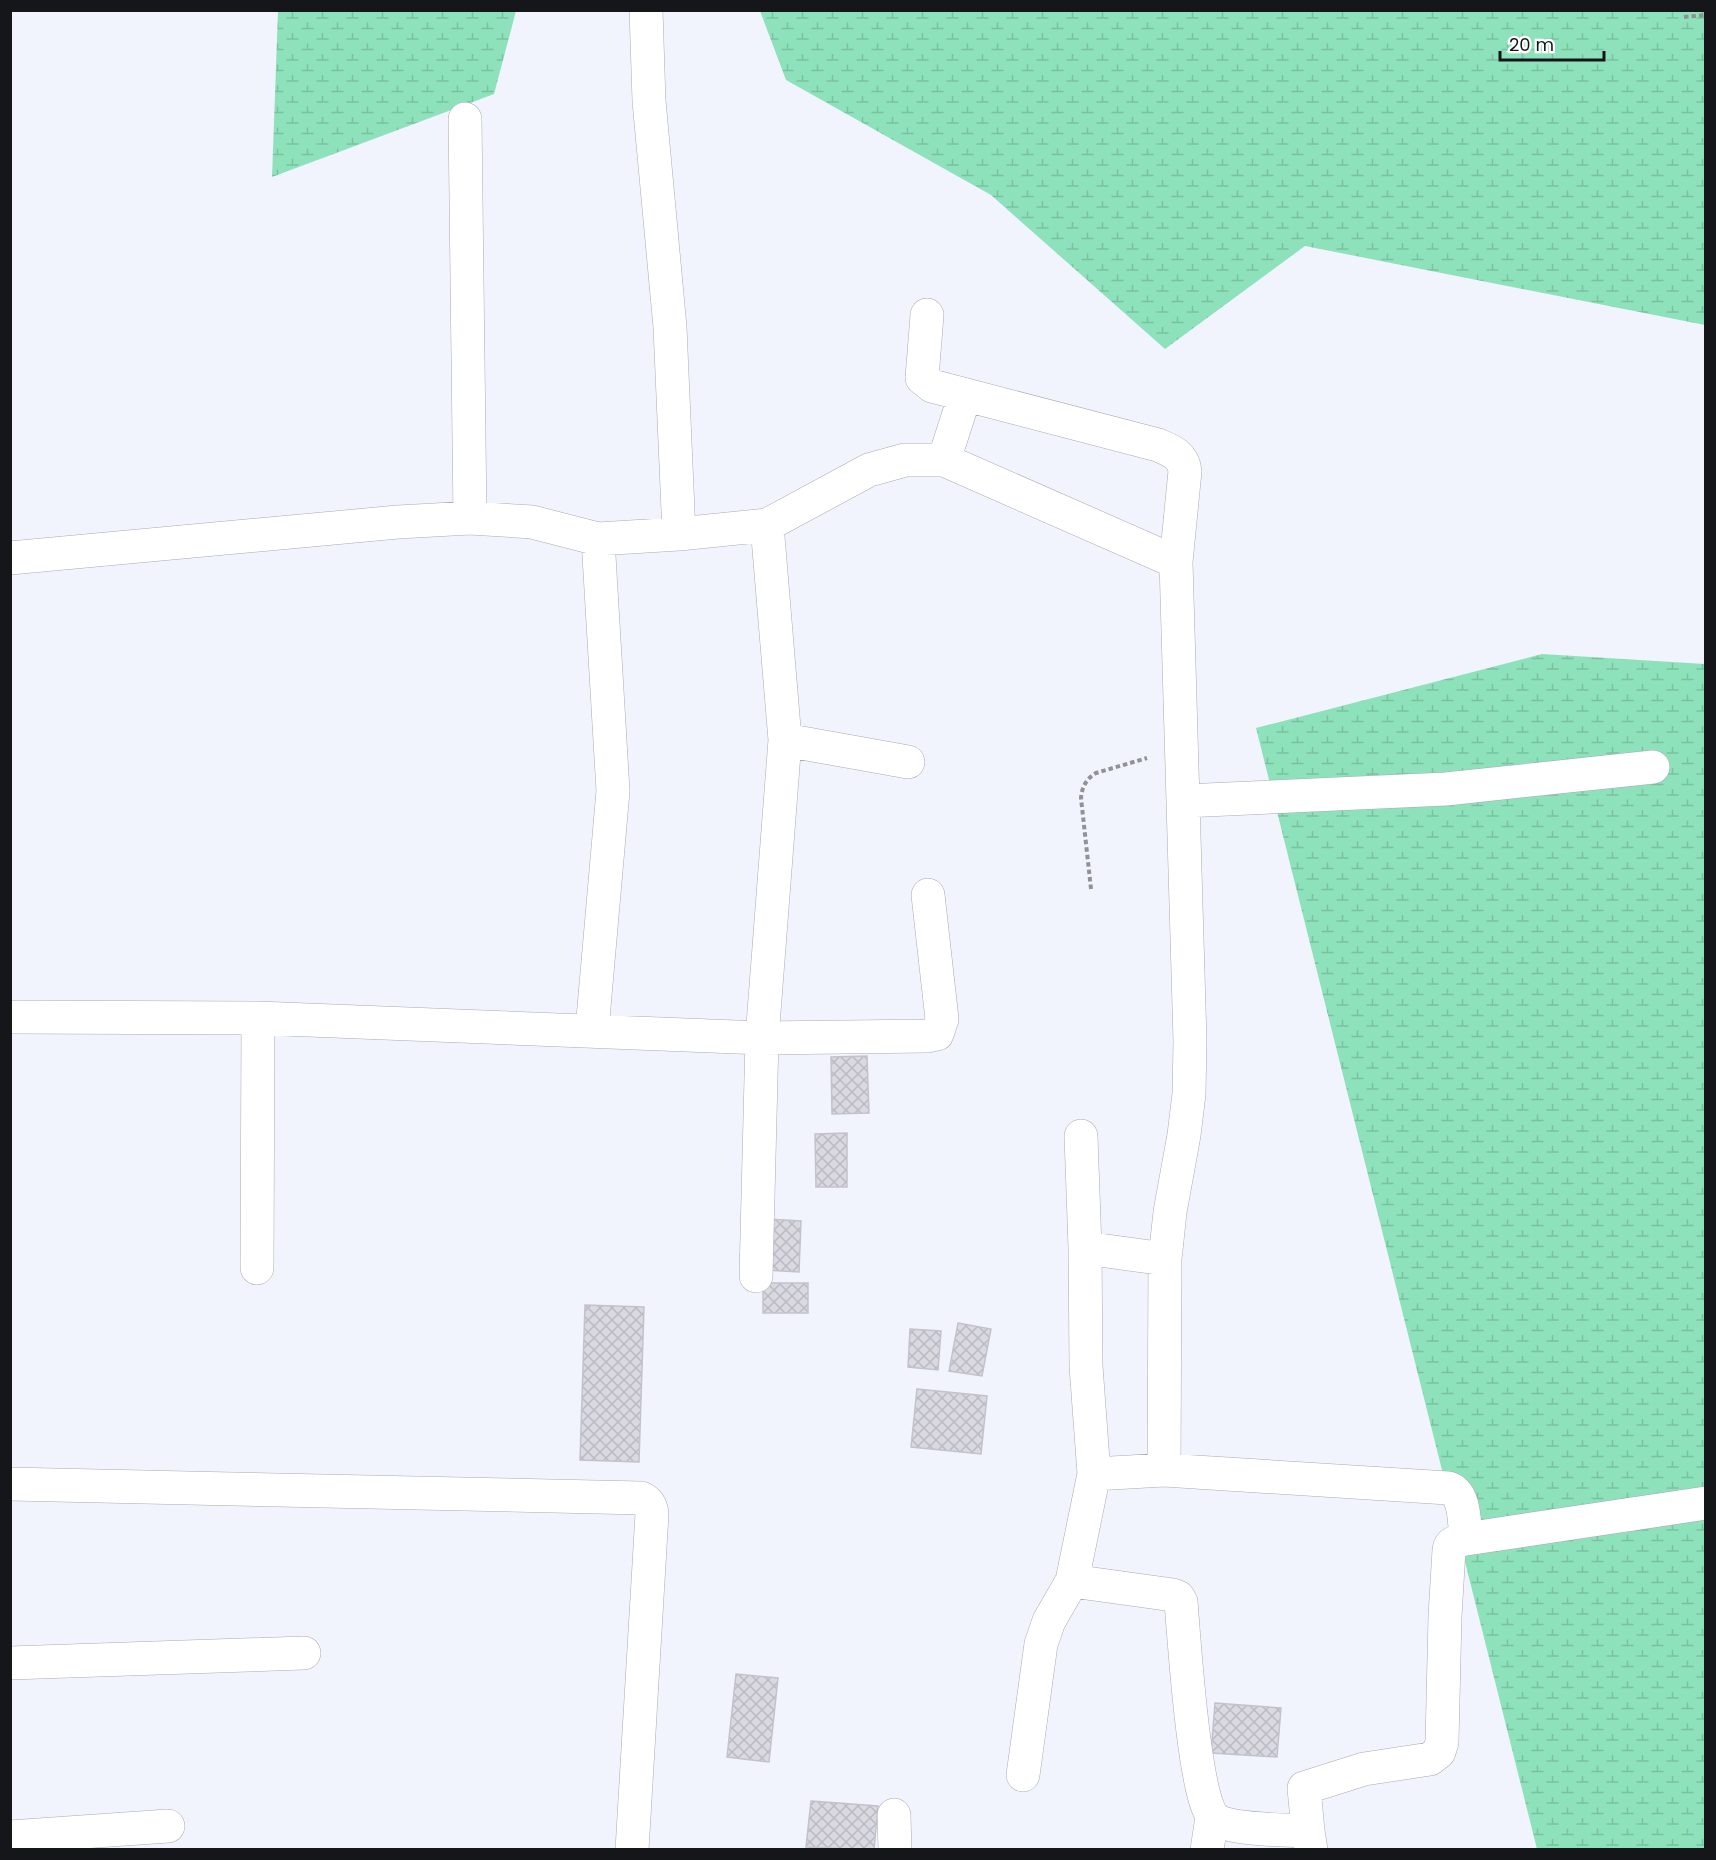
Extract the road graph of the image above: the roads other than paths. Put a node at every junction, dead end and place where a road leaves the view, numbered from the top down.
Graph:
1 (646, 10) edge
2 (465, 119) dead end
3 (927, 315) dead end
4 (965, 395) junction
5 (944, 460) junction
6 (470, 518) junction
7 (767, 525) junction
8 (679, 534) junction
9 (598, 539) junction
10 (10, 558) edge
11 (1176, 562) junction
12 (785, 740) junction
13 (908, 762) dead end
14 (1653, 767) dead end
15 (1184, 801) junction
16 (928, 895) dead end
17 (10, 1017) edge
18 (258, 1018) junction
19 (592, 1030) junction
20 (762, 1038) junction
21 (1081, 1136) dead end
22 (1085, 1248) junction
23 (1165, 1259) junction
24 (257, 1268) dead end
25 (756, 1276) dead end
26 (1164, 1470) junction
27 (1094, 1474) junction
28 (10, 1484) edge
29 (1706, 1503) edge
30 (1466, 1539) junction
31 (1072, 1581) junction
32 (304, 1653) dead end
33 (10, 1663) edge
34 (1023, 1775) dead end
35 (894, 1815) dead end
36 (1212, 1817) junction
37 (168, 1826) dead end
38 (10, 1838) edge
39 (1309, 1840) edge
40 (632, 1850) edge
41 (895, 1850) edge
42 (1207, 1850) edge

1 - 8 street
2 - 6 street
3 - 4 street
4 - 5 street
4 - 11 street
5 - 7 street
5 - 11 street
6 - 9 street
6 - 10 street
7 - 8 street
7 - 12 street
8 - 9 street
9 - 19 street
11 - 15 street
12 - 13 street
12 - 20 street
14 - 15 street
15 - 23 street
16 - 20 street
17 - 18 street
18 - 19 street
18 - 24 street
19 - 20 street
20 - 25 street
21 - 22 street
22 - 23 street
22 - 27 street
23 - 26 street
26 - 27 street
26 - 30 street
27 - 31 street
28 - 40 street
29 - 30 street
30 - 39 street
31 - 34 street
31 - 36 street
32 - 33 street
35 - 41 street
36 - 39 street
36 - 42 street
37 - 38 street

